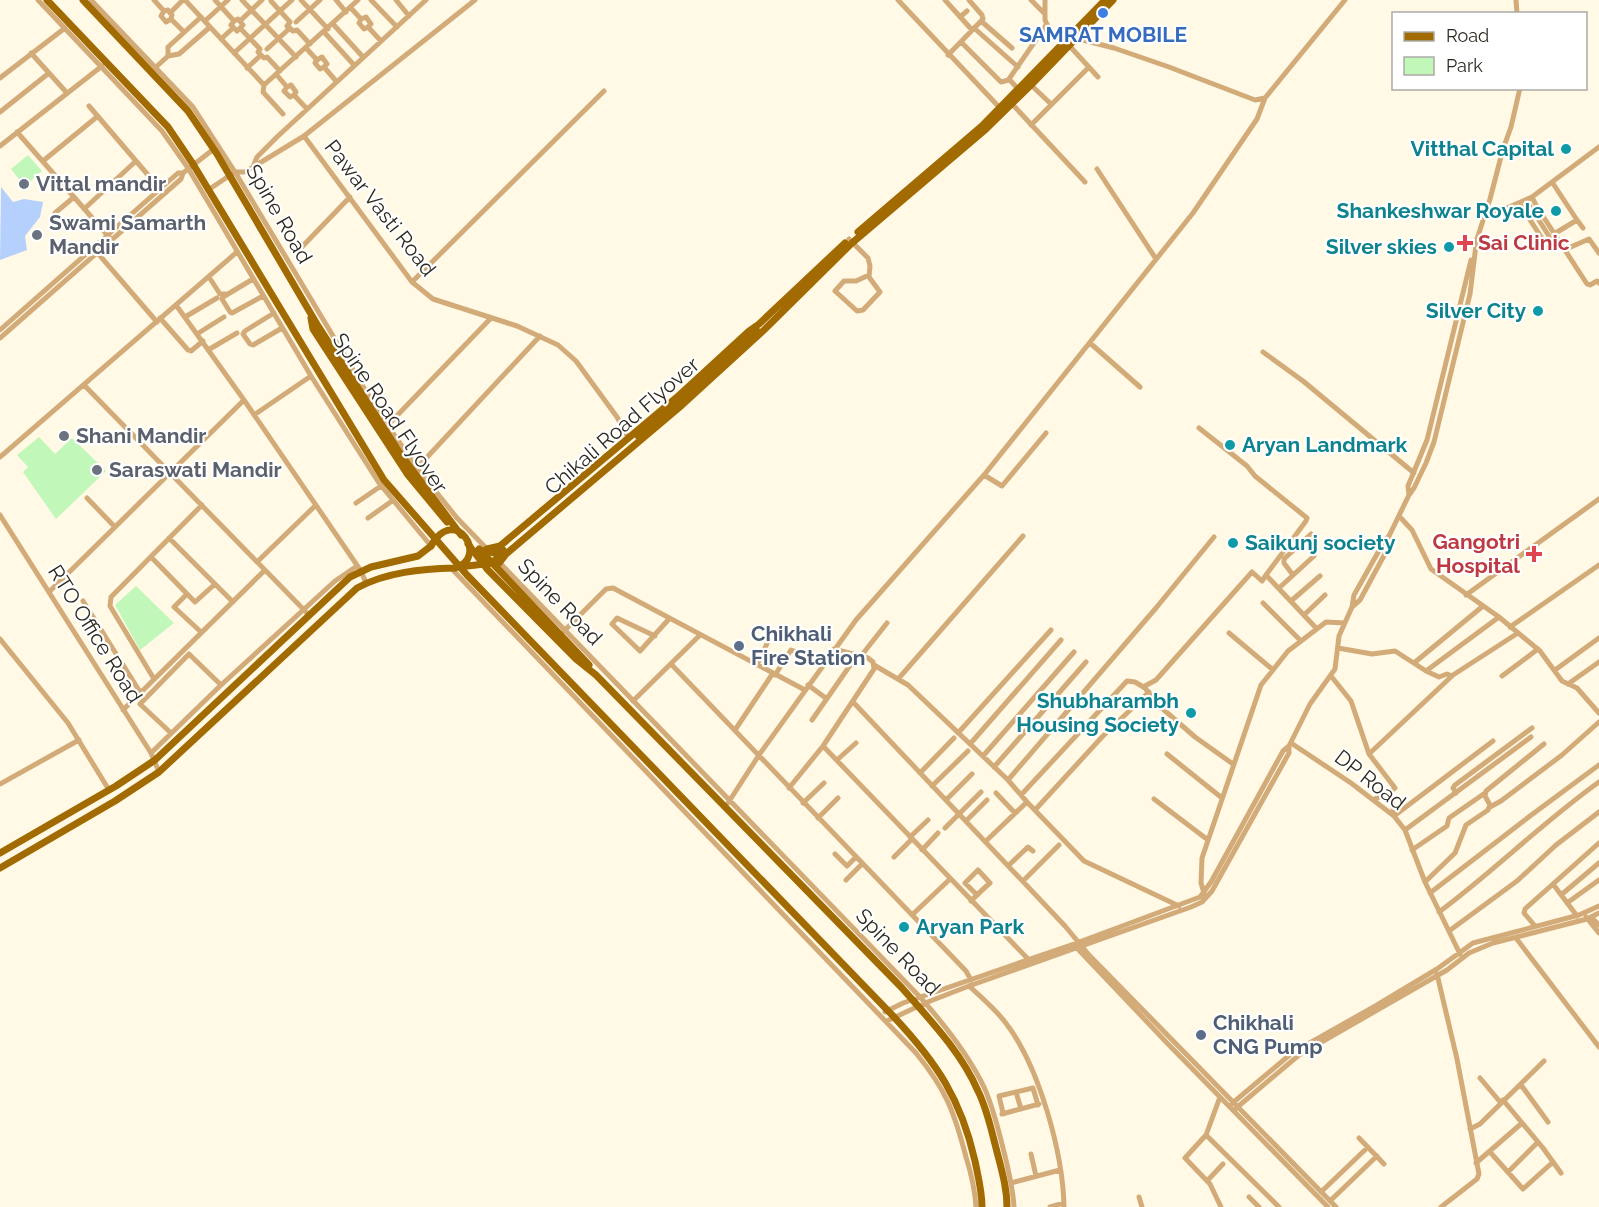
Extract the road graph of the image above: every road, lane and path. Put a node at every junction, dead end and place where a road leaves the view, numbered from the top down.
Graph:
1 (38, 0) edge
2 (47, 0) edge
3 (83, 0) edge
4 (91, 0) edge
5 (154, 0) edge
6 (215, 0) edge
7 (228, 0) edge
8 (242, 0) edge
9 (262, 0) edge
10 (271, 0) edge
11 (292, 0) edge
12 (301, 0) edge
13 (320, 0) edge
14 (336, 0) edge
15 (358, 0) edge
16 (372, 0) edge
17 (390, 0) edge
18 (396, 0) edge
19 (426, 0) edge
20 (475, 0) edge
21 (898, 0) edge
22 (945, 0) edge
23 (969, 0) edge
24 (1031, 0) edge
25 (1045, 0) edge
26 (1105, 0) edge
27 (1113, 0) edge
28 (1345, 0) edge
29 (187, 1) edge
30 (221, 7) junction
31 (348, 9) junction
32 (251, 10) junction
33 (310, 10) junction
34 (280, 11) junction
35 (967, 11) dead end
36 (168, 14) junction
37 (1045, 14) junction
38 (409, 16) junction
39 (960, 17) junction
40 (203, 19) junction
41 (237, 21) junction
42 (981, 21) junction
43 (265, 24) junction
44 (1047, 24) junction
45 (293, 25) junction
46 (210, 27) junction
47 (397, 27) junction
48 (65, 28) junction
49 (237, 28) junction
50 (328, 28) junction
51 (973, 29) junction
52 (184, 32) junction
53 (1076, 37) junction
54 (221, 39) junction
55 (250, 39) junction
56 (279, 39) junction
57 (381, 41) junction
58 (961, 42) junction
59 (1067, 44) junction
60 (308, 46) junction
61 (1012, 48) dead end
62 (31, 53) junction
63 (234, 53) junction
64 (263, 54) junction
65 (948, 55) junction
66 (168, 56) junction
67 (296, 57) junction
68 (363, 57) junction
69 (354, 65) junction
70 (102, 66) junction
71 (156, 67) junction
72 (1089, 67) junction
73 (248, 68) junction
74 (1017, 68) junction
75 (49, 73) junction
76 (278, 73) junction
77 (1098, 77) dead end
78 (0, 78) edge
79 (1009, 80) junction
80 (336, 81) junction
81 (264, 85) junction
82 (1031, 85) junction
83 (1018, 89) junction
84 (1520, 90) edge
85 (604, 91) dead end
86 (67, 93) junction
87 (1265, 98) junction
88 (1012, 104) junction
89 (1051, 104) junction
90 (89, 105) dead end
91 (1000, 108) junction
92 (307, 109) junction
93 (0, 112) edge
94 (283, 114) dead end
95 (98, 116) junction
96 (1031, 125) junction
97 (17, 132) junction
98 (304, 136) junction
99 (0, 146) edge
100 (216, 147) junction
101 (1599, 147) edge
102 (43, 161) junction
103 (136, 161) junction
104 (253, 167) junction
105 (188, 168) junction
106 (1097, 169) dead end
107 (232, 174) junction
108 (1085, 182) dead end
109 (1552, 182) junction
110 (160, 189) junction
111 (208, 190) junction
112 (74, 197) junction
113 (350, 197) junction
114 (1529, 198) junction
115 (1519, 203) junction
116 (84, 209) junction
117 (55, 213) dead end
118 (1484, 218) junction
119 (1577, 220) junction
120 (1583, 228) dead end
121 (1554, 234) junction
122 (109, 238) junction
123 (851, 241) junction
124 (1476, 244) junction
125 (1564, 250) junction
126 (95, 251) junction
127 (237, 252) junction
128 (297, 252) dead end
129 (1599, 253) edge
130 (1156, 259) junction
131 (869, 275) junction
132 (209, 277) junction
133 (253, 278) junction
134 (412, 282) junction
135 (1599, 283) edge
136 (263, 296) junction
137 (216, 300) dead end
138 (176, 305) junction
139 (309, 310) junction
140 (274, 313) junction
141 (224, 317) dead end
142 (186, 318) junction
143 (491, 318) junction
144 (158, 320) junction
145 (762, 327) junction
146 (282, 328) junction
147 (0, 330) edge
148 (237, 333) dead end
149 (197, 334) junction
150 (540, 336) junction
151 (0, 338) edge
152 (202, 341) junction
153 (1090, 343) junction
154 (208, 350) junction
155 (1263, 352) dead end
156 (311, 375) junction
157 (84, 385) junction
158 (1140, 387) dead end
159 (244, 400) junction
160 (255, 415) junction
161 (387, 426) junction
162 (1199, 428) dead end
163 (1046, 433) dead end
164 (628, 437) junction
165 (0, 457) edge
166 (414, 470) junction
167 (170, 473) junction
168 (1414, 473) junction
169 (984, 474) junction
170 (381, 486) junction
171 (1409, 495) junction
172 (87, 498) dead end
173 (1599, 499) edge
174 (392, 501) junction
175 (356, 503) dead end
176 (202, 505) junction
177 (316, 505) junction
178 (0, 514) edge
179 (1399, 516) junction
180 (368, 518) dead end
181 (115, 527) junction
182 (454, 530) junction
183 (1311, 534) dead end
184 (1023, 536) dead end
185 (466, 537) junction
186 (1214, 537) dead end
187 (170, 538) junction
188 (431, 546) junction
189 (483, 550) junction
190 (503, 550) junction
191 (1314, 556) dead end
192 (151, 557) junction
193 (257, 562) junction
194 (496, 563) junction
195 (1599, 565) edge
196 (359, 568) junction
197 (455, 568) junction
198 (265, 570) junction
199 (1266, 575) junction
200 (1293, 575) junction
201 (1320, 576) dead end
202 (366, 583) junction
203 (215, 584) junction
204 (1279, 588) junction
205 (49, 592) junction
206 (187, 594) junction
207 (1325, 595) dead end
208 (1466, 595) junction
209 (83, 601) dead end
210 (1291, 601) junction
211 (233, 602) junction
212 (1263, 603) dead end
213 (1483, 606) junction
214 (307, 612) junction
215 (1304, 615) junction
216 (1499, 617) junction
217 (669, 619) junction
218 (887, 623) dead end
219 (1344, 623) junction
220 (1510, 627) junction
221 (1317, 629) junction
222 (1050, 630) dead end
223 (564, 631) junction
224 (201, 633) junction
225 (772, 633) dead end
226 (1229, 633) dead end
227 (1518, 633) junction
228 (700, 635) junction
229 (655, 636) junction
230 (0, 639) edge
231 (1599, 639) edge
232 (1061, 640) dead end
233 (1301, 641) junction
234 (1338, 648) junction
235 (834, 649) junction
236 (1538, 649) junction
237 (1074, 652) dead end
238 (807, 656) dead end
239 (861, 656) junction
240 (1086, 662) dead end
241 (1599, 662) edge
242 (1414, 663) junction
243 (671, 664) junction
244 (851, 664) dead end
245 (758, 665) junction
246 (874, 665) junction
247 (1272, 669) junction
248 (1555, 670) junction
249 (1426, 671) junction
250 (774, 674) junction
251 (596, 675) junction
252 (1331, 676) junction
253 (1452, 676) junction
254 (1502, 676) dead end
255 (899, 678) junction
256 (154, 679) junction
257 (1568, 684) junction
258 (221, 685) junction
259 (1143, 687) junction
260 (806, 688) junction
261 (140, 692) junction
262 (1149, 692) junction
263 (827, 699) junction
264 (1599, 700) edge
265 (633, 701) junction
266 (854, 702) junction
267 (1592, 705) junction
268 (123, 710) junction
269 (1599, 712) edge
270 (812, 720) dead end
271 (1599, 722) edge
272 (1533, 728) dead end
273 (735, 730) junction
274 (171, 734) junction
275 (956, 735) junction
276 (1531, 737) dead end
277 (79, 740) junction
278 (1493, 741) dead end
279 (856, 743) dead end
280 (970, 744) junction
281 (1290, 744) junction
282 (1544, 744) dead end
283 (823, 746) junction
284 (968, 751) dead end
285 (1167, 754) dead end
286 (1369, 754) junction
287 (759, 755) junction
288 (153, 756) junction
289 (983, 756) junction
290 (837, 760) junction
291 (1233, 764) junction
292 (1599, 765) edge
293 (994, 767) junction
294 (159, 772) junction
295 (920, 773) junction
296 (972, 774) dead end
297 (1587, 774) junction
298 (1008, 780) junction
299 (824, 783) dead end
300 (1597, 783) edge
301 (0, 784) edge
302 (932, 786) junction
303 (789, 788) junction
304 (109, 790) junction
305 (1391, 791) junction
306 (981, 792) dead end
307 (996, 793) dead end
308 (1456, 793) junction
309 (1485, 793) junction
310 (1021, 795) junction
311 (838, 798) dead end
312 (1222, 798) junction
313 (1154, 799) dead end
314 (946, 800) junction
315 (987, 800) dead end
316 (1373, 800) junction
317 (803, 802) junction
318 (1027, 802) junction
319 (728, 804) junction
320 (1490, 807) junction
321 (1035, 810) junction
322 (1599, 812) edge
323 (958, 813) junction
324 (1015, 813) junction
325 (1394, 816) junction
326 (818, 818) junction
327 (928, 820) dead end
328 (966, 821) junction
329 (945, 828) dead end
330 (1405, 830) junction
331 (938, 833) dead end
332 (911, 838) junction
333 (1208, 840) junction
334 (986, 841) junction
335 (1599, 843) edge
336 (1059, 845) dead end
337 (922, 850) junction
338 (1412, 850) junction
339 (1033, 851) dead end
340 (0, 853) edge
341 (835, 854) dead end
342 (1016, 854) dead end
343 (856, 857) junction
344 (894, 857) dead end
345 (1599, 863) edge
346 (862, 864) junction
347 (1008, 864) junction
348 (0, 868) edge
349 (950, 879) junction
350 (846, 880) dead end
351 (1599, 880) edge
352 (1023, 881) junction
353 (1425, 882) junction
354 (1553, 884) junction
355 (1430, 893) junction
356 (977, 895) junction
357 (1206, 895) junction
358 (1561, 895) junction
359 (971, 901) junction
360 (1567, 903) junction
361 (1179, 906) junction
362 (1599, 906) edge
363 (1439, 912) junction
364 (1599, 913) edge
365 (912, 915) junction
366 (1577, 916) junction
367 (1587, 916) junction
368 (1599, 925) edge
369 (1535, 926) junction
370 (1449, 931) junction
371 (1599, 933) edge
372 (1516, 938) junction
373 (1077, 945) junction
374 (1459, 952) junction
375 (1462, 958) junction
376 (1029, 960) junction
377 (1437, 969) junction
378 (1437, 976) junction
379 (970, 983) junction
380 (919, 1001) junction
381 (887, 1016) junction
382 (903, 1033) junction
383 (1599, 1047) edge
384 (1544, 1061) dead end
385 (1480, 1078) dead end
386 (1521, 1085) junction
387 (1017, 1092) junction
388 (1220, 1097) junction
389 (1502, 1102) junction
390 (1041, 1104) junction
391 (1233, 1106) junction
392 (1021, 1109) junction
393 (1003, 1113) junction
394 (994, 1116) junction
395 (1522, 1122) junction
396 (1548, 1122) dead end
397 (1470, 1129) junction
398 (1206, 1135) junction
399 (1359, 1138) dead end
400 (1538, 1142) junction
401 (1368, 1147) junction
402 (1490, 1152) junction
403 (1031, 1154) dead end
404 (1377, 1156) junction
405 (1553, 1162) junction
406 (1476, 1163) junction
407 (1223, 1164) dead end
408 (1384, 1164) dead end
409 (1060, 1170) junction
410 (1508, 1172) junction
411 (1561, 1173) dead end
412 (1036, 1176) junction
413 (1207, 1181) junction
414 (1011, 1183) junction
415 (1321, 1192) junction
416 (1139, 1197) dead end
417 (1249, 1197) dead end
418 (1329, 1204) edge
419 (1064, 1205) edge
420 (976, 1207) edge
421 (982, 1207) edge
422 (1007, 1207) edge
423 (1014, 1207) edge
424 (1050, 1207) edge
425 (1142, 1207) edge
426 (1221, 1207) edge
427 (1259, 1207) edge
428 (1279, 1207) edge
429 (1336, 1207) edge
430 (1440, 1207) edge

1 - 48 street
2 - 105 main road
3 - 100 main road, Spine Road
4 - 71 street, Spine Road
5 - 36 street
6 - 30 street
7 - 30 street
8 - 32 street
9 - 10 street
9 - 32 street
10 - 34 street
11 - 34 street
12 - 33 street
13 - 33 street
14 - 31 street
15 - 31 street
16 - 47 street
17 - 18 street
18 - 38 street
19 - 38 street
20 - 98 street
21 - 65 street
22 - 39 street
23 - 42 street
24 - 37 street
25 - 37 street
26 - 53 main road
27 - 53 main road
28 - 87 street
29 - 36 street
29 - 40 street
30 - 40 street
30 - 41 street
31 - 50 street
31 - 57 street
32 - 41 street
32 - 43 street
33 - 45 street
33 - 50 street
34 - 43 street
34 - 45 street
35 - 39 street
36 - 52 street
37 - 44 street
38 - 47 street
39 - 51 street
40 - 46 street
40 - 52 street
41 - 49 street
41 - 49 street
42 - 51 street
42 - 61 street
43 - 55 street
43 - 56 street
44 - 59 street
44 - 74 street
45 - 56 street
45 - 60 street
46 - 54 street
46 - 66 street
47 - 57 street
48 - 62 street
48 - 70 street
49 - 54 street
49 - 55 street
50 - 60 street
50 - 68 street
50 - 69 street
51 - 58 street
51 - 74 street
52 - 66 street
53 - 59 main road
53 - 87 street
54 - 63 street
55 - 63 street
55 - 64 street
56 - 64 street
56 - 67 street
57 - 68 street
58 - 65 street
58 - 79 street
59 - 72 street
59 - 82 main road
59 - 83 main road
60 - 67 street
60 - 80 street
62 - 75 street
62 - 78 street
63 - 73 street
64 - 73 street
64 - 76 street
65 - 91 street
66 - 71 street
67 - 76 street
68 - 69 street
69 - 80 street
70 - 86 street
70 - 105 street
71 - 100 street, Spine Road
72 - 77 street
72 - 89 street
73 - 81 street
74 - 79 street
75 - 86 street
75 - 93 street
76 - 81 street
76 - 92 street
79 - 83 street
80 - 92 street
81 - 94 street
82 - 88 main road
82 - 89 street
83 - 91 main road
84 - 118 street
85 - 134 street
86 - 97 street
87 - 130 street
88 - 96 street
88 - 123 main road
89 - 96 street
90 - 95 street
91 - 123 main road
92 - 104 street
95 - 102 street
95 - 103 street
96 - 108 street
97 - 99 street
97 - 102 street
98 - 104 street
98 - 113 street, Pawar Vasti Road
100 - 105 street
100 - 107 main road, Spine Road
101 - 109 street
102 - 112 street
103 - 110 street
103 - 116 street
104 - 107 street
105 - 110 street
105 - 111 main road
105 - 122 street
105 - 127 street
106 - 130 street
107 - 111 street
107 - 139 main road, Spine Road
107 - 161 street, Spine Road
109 - 114 street
109 - 119 street
110 - 122 street
111 - 381 main road
112 - 116 street
112 - 117 street
113 - 128 street
113 - 134 street, Pawar Vasti Road
114 - 115 street
114 - 115 street
114 - 121 street
115 - 118 street
116 - 122 street
118 - 124 street
119 - 120 street
119 - 121 street
121 - 125 street
122 - 126 street
123 - 131 street
123 - 145 main road
124 - 168 street
124 - 171 street
125 - 129 street
125 - 135 street
126 - 144 street
126 - 147 street
126 - 151 street
127 - 132 street
127 - 133 street
130 - 153 street
131 - 131 street
132 - 133 street
132 - 138 street
133 - 136 street
133 - 136 street
134 - 143 street, Pawar Vasti Road
136 - 140 street
137 - 142 street
138 - 142 street
138 - 144 street
139 - 166 main road, Spine Road
139 - 182 main road, Spine Road Flyover
140 - 146 street
140 - 146 street
141 - 149 street
142 - 149 street
143 - 150 street, Pawar Vasti Road
143 - 161 street
144 - 152 street
144 - 157 street
145 - 164 main road
145 - 190 main road, Chikali Road Flyover
145 - 194 main road
146 - 156 street
148 - 154 street
149 - 152 street
150 - 164 street, Pawar Vasti Road
150 - 166 street
152 - 154 street
153 - 158 street
153 - 169 street
154 - 159 street
155 - 168 street
156 - 160 street
156 - 170 street
157 - 165 street
157 - 167 street
159 - 160 street
159 - 167 street
160 - 177 street
161 - 166 street, Spine Road
162 - 199 street
163 - 169 street
164 - 189 main road
166 - 189 street, Spine Road
166 - 251 main road, Spine Road
167 - 176 street
167 - 181 street
168 - 171 street
169 - 235 street
170 - 174 street
170 - 175 street
171 - 179 street
172 - 181 street
173 - 208 street
174 - 180 street
174 - 188 street
176 - 187 street
176 - 193 street
177 - 193 street
177 - 196 street
178 - 205 street, RTO Office Road
179 - 208 street
179 - 219 street
181 - 205 street
182 - 185 main road, Spine Road Flyover, bridge
182 - 188 main road, bridge
183 - 200 street
184 - 255 street
185 - 189 main road, Spine Road Flyover, bridge
185 - 197 main road, bridge
186 - 298 street
187 - 192 street
187 - 203 street
188 - 196 main road
189 - 190 main road, bridge
189 - 194 main road, Spine Road Flyover, bridge
190 - 194 main road, Chikali Road Flyover, bridge
191 - 200 street
192 - 206 street
192 - 256 street
193 - 198 street
194 - 197 main road, bridge
194 - 223 street, Spine Road
194 - 251 main road, Spine Road Flyover
195 - 220 street
196 - 202 street
196 - 214 main road
197 - 202 main road
197 - 381 street
198 - 211 street
198 - 214 street
199 - 204 street
199 - 259 street
200 - 204 street
201 - 210 street
202 - 294 main road
203 - 206 street
203 - 211 street
204 - 210 street
205 - 268 street, RTO Office Road
206 - 224 street
207 - 215 street
208 - 213 street
209 - 261 street
210 - 215 street
211 - 224 street
212 - 233 street
213 - 216 street
213 - 242 street
214 - 258 street
214 - 288 main road
215 - 221 street
216 - 220 street
216 - 249 street
217 - 223 street
217 - 228 street
217 - 229 street
218 - 239 street
219 - 221 street
219 - 234 street
220 - 227 street
221 - 233 street
222 - 275 street
223 - 265 street, Spine Road
224 - 256 street
225 - 245 street
226 - 247 street
227 - 236 street
227 - 253 street
228 - 243 street
228 - 245 street
229 - 229 street
230 - 277 street
231 - 248 street
232 - 280 street
233 - 247 street
234 - 242 street
234 - 252 street
235 - 239 street
235 - 260 street
236 - 248 street
236 - 254 street
237 - 289 street
238 - 250 street
239 - 246 street
240 - 293 street
241 - 257 street
242 - 249 street
243 - 265 street
243 - 273 street
244 - 263 street
245 - 250 street
246 - 255 street
246 - 266 street
247 - 291 street
248 - 257 street
249 - 253 street
250 - 260 street
250 - 273 street
251 - 319 main road, Spine Road
252 - 281 street
252 - 286 street
253 - 286 street
255 - 275 street
256 - 261 street
257 - 267 street
258 - 274 street
258 - 274 street
259 - 262 street
259 - 310 street
260 - 263 street
260 - 287 street
261 - 268 street
262 - 291 street
262 - 321 street
263 - 270 street
264 - 267 street
265 - 319 street, Spine Road
266 - 283 street
266 - 295 street
267 - 269 street
268 - 288 street, RTO Office Road
271 - 320 street
272 - 308 street
273 - 287 street
274 - 288 street
275 - 280 street
275 - 295 street
276 - 308 street
277 - 301 street
277 - 304 street
278 - 325 street
279 - 290 street
280 - 289 street
281 - 316 street, DP Road
281 - 357 street
282 - 309 street
283 - 290 street
283 - 303 street
284 - 302 street
285 - 312 street
286 - 305 street
287 - 303 street
287 - 319 street
288 - 294 street, RTO Office Road
288 - 304 main road
289 - 293 street
290 - 332 street
291 - 312 street
292 - 297 street
293 - 298 street
294 - 348 main road
295 - 302 street
296 - 314 street
297 - 300 street
297 - 355 street
298 - 310 street
299 - 317 street
300 - 363 street
302 - 314 street
303 - 317 street
304 - 340 main road
305 - 316 street
305 - 325 street
306 - 323 street
307 - 324 street
308 - 330 street
309 - 320 street
309 - 338 street
310 - 318 street
311 - 326 street
312 - 333 street
313 - 333 street
314 - 323 street
315 - 328 street
316 - 325 street, DP Road
317 - 326 street
318 - 321 street
318 - 324 street
319 - 380 main road, Spine Road
320 - 353 street
321 - 361 street
322 - 370 street
323 - 328 street
323 - 329 street
324 - 334 street
325 - 330 street, DP Road
326 - 343 street
327 - 332 street
328 - 334 street
330 - 338 street, DP Road
331 - 337 street
332 - 337 street
332 - 344 street
333 - 357 street
334 - 347 street
335 - 354 street
336 - 352 street
337 - 349 street
338 - 353 street, DP Road
339 - 347 street
341 - 343 street
342 - 347 street
343 - 346 street
345 - 358 street
346 - 350 street
346 - 365 street
347 - 352 street
349 - 359 street
349 - 365 street
351 - 360 street
352 - 373 street
353 - 355 street, DP Road
354 - 358 street
354 - 369 street
355 - 363 street, DP Road
356 - 356 street
356 - 359 street
357 - 361 street
357 - 373 street
358 - 360 street
359 - 376 street
360 - 366 street
361 - 373 street
362 - 367 street
363 - 370 street, DP Road
364 - 367 street
365 - 379 street
366 - 367 street
366 - 369 street
367 - 368 street
367 - 371 street
367 - 372 street
369 - 374 street
370 - 374 street, DP Road
372 - 375 street
372 - 383 street
373 - 376 street
373 - 379 street
373 - 388 street
373 - 391 street
374 - 375 street, DP Road
374 - 377 street
375 - 378 street
376 - 379 street
377 - 378 street
377 - 391 street
378 - 391 street
378 - 397 street
379 - 380 street
379 - 390 street
380 - 381 street
380 - 394 street, Spine Road
380 - 422 main road
381 - 382 main road
382 - 420 street
382 - 421 main road
384 - 386 street
385 - 389 street
386 - 389 street
386 - 396 street
387 - 390 street
387 - 392 street
387 - 393 street
388 - 391 street
388 - 398 street
389 - 395 street
389 - 397 street
390 - 392 street
390 - 409 street
391 - 415 street
391 - 418 street
392 - 393 street
393 - 394 street
394 - 414 street, Spine Road
395 - 400 street
395 - 402 street
397 - 406 street
398 - 413 street
398 - 428 street
399 - 401 street
400 - 405 street
400 - 410 street
401 - 404 street
401 - 415 street
402 - 406 street
402 - 410 street
403 - 412 street
404 - 408 street
404 - 418 street
405 - 410 street
405 - 411 street
406 - 430 street
407 - 413 street
409 - 412 street
409 - 419 street
412 - 414 street
413 - 426 street
414 - 423 street, Spine Road
415 - 418 street
416 - 425 street
417 - 427 street
418 - 429 street
419 - 424 street

